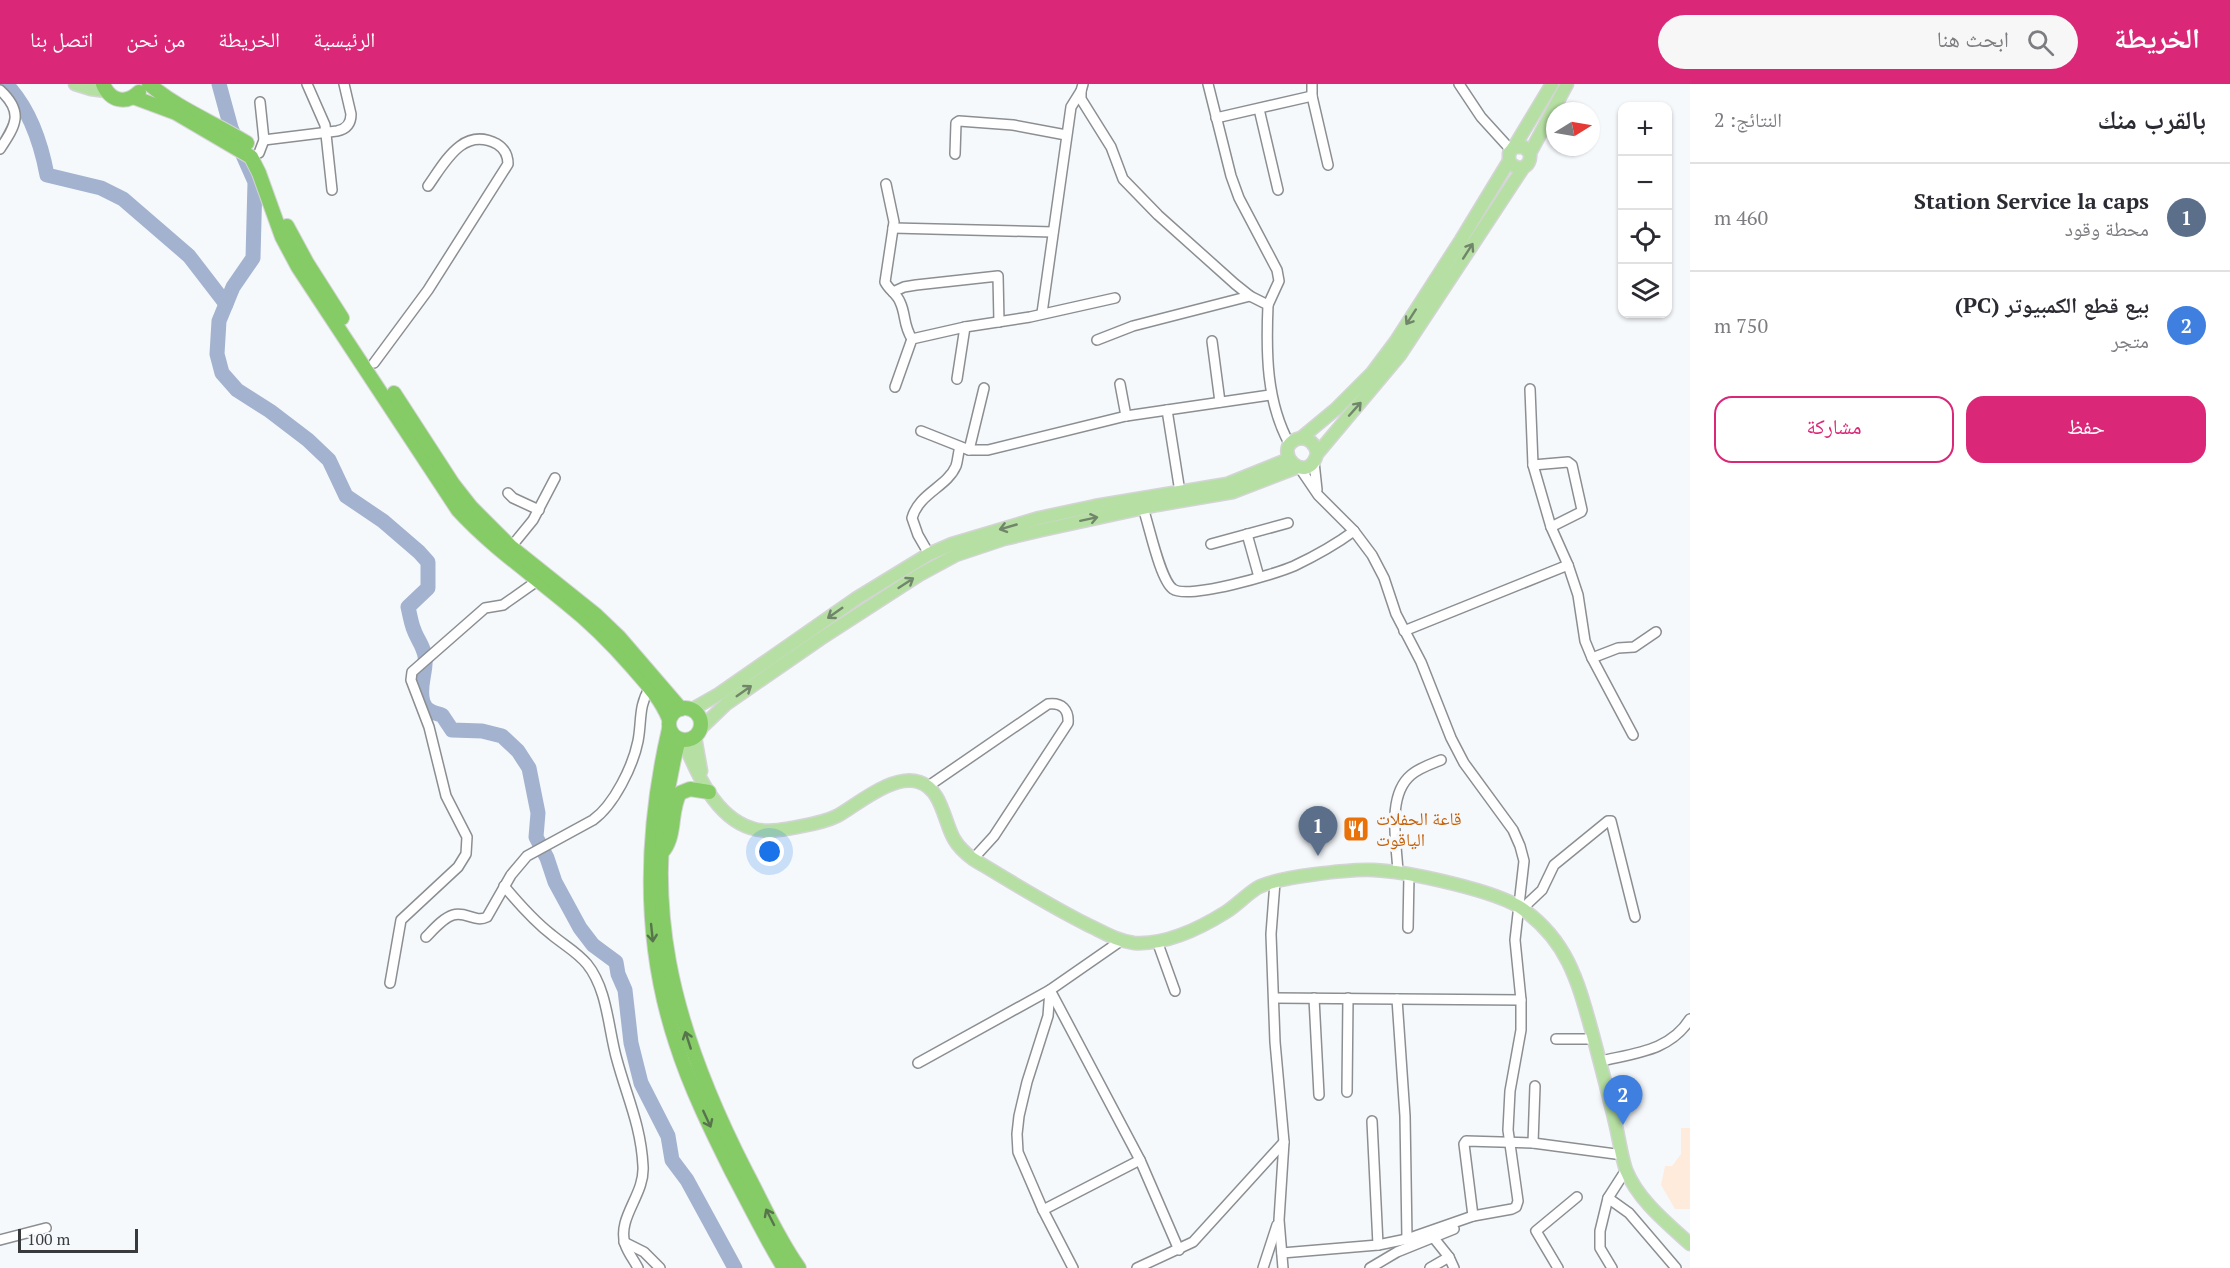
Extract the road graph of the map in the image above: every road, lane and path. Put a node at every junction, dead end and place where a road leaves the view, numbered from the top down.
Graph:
1 (75, 84) edge
2 (143, 84) edge
3 (149, 84) edge
4 (307, 84) edge
5 (344, 84) edge
6 (1209, 84) edge
7 (1312, 84) edge
8 (1459, 84) edge
9 (1544, 84) edge
10 (1552, 84) edge
11 (1568, 84) edge
12 (1082, 87) edge
13 (105, 88) edge
14 (0, 90) edge
15 (1312, 96) junction
16 (134, 97) junction
17 (260, 102) dead end
18 (1259, 109) junction
19 (1216, 118) junction
20 (327, 132) junction
21 (223, 134) junction
22 (1066, 135) junction
23 (0, 149) edge
24 (256, 149) junction
25 (1512, 151) junction
26 (1530, 153) junction
27 (955, 154) dead end
28 (1328, 165) dead end
29 (1523, 168) junction
30 (886, 184) dead end
31 (428, 186) dead end
32 (332, 190) dead end
33 (1278, 190) dead end
34 (893, 228) junction
35 (1053, 232) junction
36 (893, 292) junction
37 (1250, 296) junction
38 (1115, 298) dead end
39 (1268, 304) junction
40 (1042, 313) junction
41 (999, 322) junction
42 (965, 327) junction
43 (912, 339) junction
44 (1097, 340) dead end
45 (1212, 341) dead end
46 (374, 363) junction
47 (957, 380) dead end
48 (1120, 384) dead end
49 (895, 387) dead end
50 (984, 388) dead end
51 (1530, 389) dead end
52 (1270, 394) junction
53 (1220, 402) junction
54 (1167, 410) junction
55 (1126, 416) junction
56 (921, 431) dead end
57 (1301, 438) junction
58 (1290, 445) junction
59 (964, 448) junction
60 (1315, 458) junction
61 (1295, 464) junction
62 (1533, 465) junction
63 (555, 478) dead end
64 (1180, 492) junction
65 (508, 493) dead end
66 (1318, 495) junction
67 (1143, 508) junction
68 (539, 510) junction
69 (1288, 523) dead end
70 (1551, 527) junction
71 (1354, 531) junction
72 (1247, 534) junction
73 (1211, 544) dead end
74 (511, 547) junction
75 (927, 560) junction
76 (1568, 565) junction
77 (1259, 576) junction
78 (537, 581) junction
79 (1404, 631) junction
80 (1656, 632) dead end
81 (1592, 658) junction
82 (650, 687) junction
83 (686, 709) junction
84 (669, 724) junction
85 (1633, 735) dead end
86 (689, 736) junction
87 (1441, 760) dead end
88 (927, 787) junction
89 (706, 788) junction
90 (660, 854) junction
91 (973, 859) junction
92 (1403, 874) junction
93 (1275, 882) junction
94 (504, 886) junction
95 (1521, 908) junction
96 (1635, 917) dead end
97 (1408, 928) dead end
98 (426, 937) dead end
99 (1122, 940) junction
100 (1157, 941) junction
101 (390, 983) dead end
102 (1050, 990) junction
103 (1175, 991) dead end
104 (1274, 998) junction
105 (1314, 998) junction
106 (1348, 998) junction
107 (1396, 999) junction
108 (1521, 1000) junction
109 (1690, 1019) edge
110 (1556, 1039) dead end
111 (1594, 1039) junction
112 (1601, 1061) junction
113 (918, 1063) dead end
114 (1535, 1086) dead end
115 (1347, 1092) dead end
116 (1319, 1095) dead end
117 (1372, 1121) dead end
118 (1509, 1141) junction
119 (1284, 1142) junction
120 (1533, 1143) junction
121 (1623, 1155) junction
122 (1140, 1160) junction
123 (1626, 1170) junction
124 (1576, 1197) dead end
125 (1608, 1198) junction
126 (1043, 1210) junction
127 (1492, 1214) junction
128 (1473, 1216) junction
129 (1279, 1220) junction
130 (46, 1228) dead end
131 (1433, 1237) junction
132 (1407, 1239) junction
133 (0, 1240) edge
134 (624, 1242) junction
135 (1690, 1244) edge
136 (1378, 1245) junction
137 (1179, 1250) junction
138 (1282, 1253) junction
139 (1449, 1257) junction
140 (638, 1268) edge
141 (660, 1268) edge
142 (784, 1268) edge
143 (799, 1268) edge
144 (1073, 1268) edge
145 (1137, 1268) edge
146 (1263, 1268) edge
147 (1283, 1268) edge
148 (1370, 1268) edge
149 (1430, 1268) edge
150 (1454, 1268) edge
151 (1558, 1268) edge
152 (1612, 1268) edge
153 (1676, 1268) edge

1 - 13 main road
2 - 16 highway
3 - 21 highway
4 - 20 street
5 - 20 street
6 - 19 street
7 - 15 street
8 - 25 street
9 - 25 street
10 - 25 main road
11 - 26 main road
12 - 22 street
12 - 37 street
13 - 16 highway
14 - 23 street
15 - 18 street
15 - 28 street
16 - 21 highway
17 - 24 street
18 - 19 street
18 - 33 street
19 - 39 street
20 - 24 street
20 - 32 street
21 - 24 highway
22 - 27 street
22 - 35 street
24 - 46 highway
24 - 78 highway
25 - 26 main road
25 - 29 main road
25 -> 57 main road
26 - 29 main road
60 -> 29 main road
30 - 34 street
31 - 46 street
34 - 35 street
34 - 36 street
35 - 40 street
36 - 41 street
36 - 43 street
37 - 39 street
37 - 44 street
38 - 40 street
39 - 52 street
40 - 41 street
41 - 42 street
42 - 43 street
42 - 47 street
43 - 49 street
45 - 53 street
46 - 74 highway
48 - 55 street
50 - 59 street
51 - 62 street
52 - 53 street
52 - 58 street
53 - 54 street
54 - 55 street
54 - 64 street
55 - 59 street
56 - 59 street
57 - 58 main road
57 - 60 main road
58 - 61 main road
59 - 75 street
60 - 61 main road
60 - 66 street
61 - 64 main road
61 - 66 street
61 - 67 main road
62 - 70 street
62 - 70 street
63 - 68 street
64 -> 75 main road
65 - 68 street
66 - 71 street
75 -> 67 main road
67 - 77 street
68 - 74 street
69 - 72 street
70 - 76 street
71 - 77 street
71 - 79 street
72 - 73 street
72 - 77 street
74 - 83 highway
75 -> 83 main road
86 -> 75 main road
76 - 79 street
76 - 81 street
78 - 82 highway
78 - 101 street
79 - 95 street
80 - 81 street
81 - 85 street
82 - 84 highway
82 - 94 street
83 - 84 highway
83 - 86 highway
84 - 86 highway
84 -> 142 highway
86 - 89 main road
86 - 90 highway
87 - 92 street
88 - 89 main road
88 - 91 main road
88 - 91 street
89 - 90 highway
143 -> 90 highway
91 - 99 main road
92 - 93 main road
92 - 95 main road
92 - 97 street
93 - 100 main road
93 - 104 street
94 - 98 street
94 - 134 street
95 - 96 street
95 - 108 street
95 - 111 main road
99 - 100 main road
99 - 102 street
100 - 103 street
102 - 113 street
102 - 122 street
102 - 126 street
104 - 105 street
104 - 119 street
105 - 106 street
105 - 116 street
106 - 107 street
106 - 115 street
107 - 108 street
107 - 132 street
108 - 118 street
109 - 112 street
110 - 111 street
111 - 112 main road
112 - 121 main road
114 - 120 street
117 - 136 street
118 - 120 street
118 - 127 street
118 - 128 street
119 - 129 street
119 - 137 street
120 - 121 street
121 - 123 main road
122 - 126 street
122 - 137 street
123 - 125 street
123 - 135 main road
124 - 151 street
125 - 152 street
125 - 153 street
126 - 144 street
127 - 128 street
127 - 131 street
128 - 132 street
129 - 138 street
129 - 146 street
130 - 133 street
131 - 139 street
131 - 148 street
132 - 136 street
134 - 140 street
134 - 141 street
136 - 138 street
137 - 145 street
138 - 147 street
139 - 149 street
139 - 150 street

